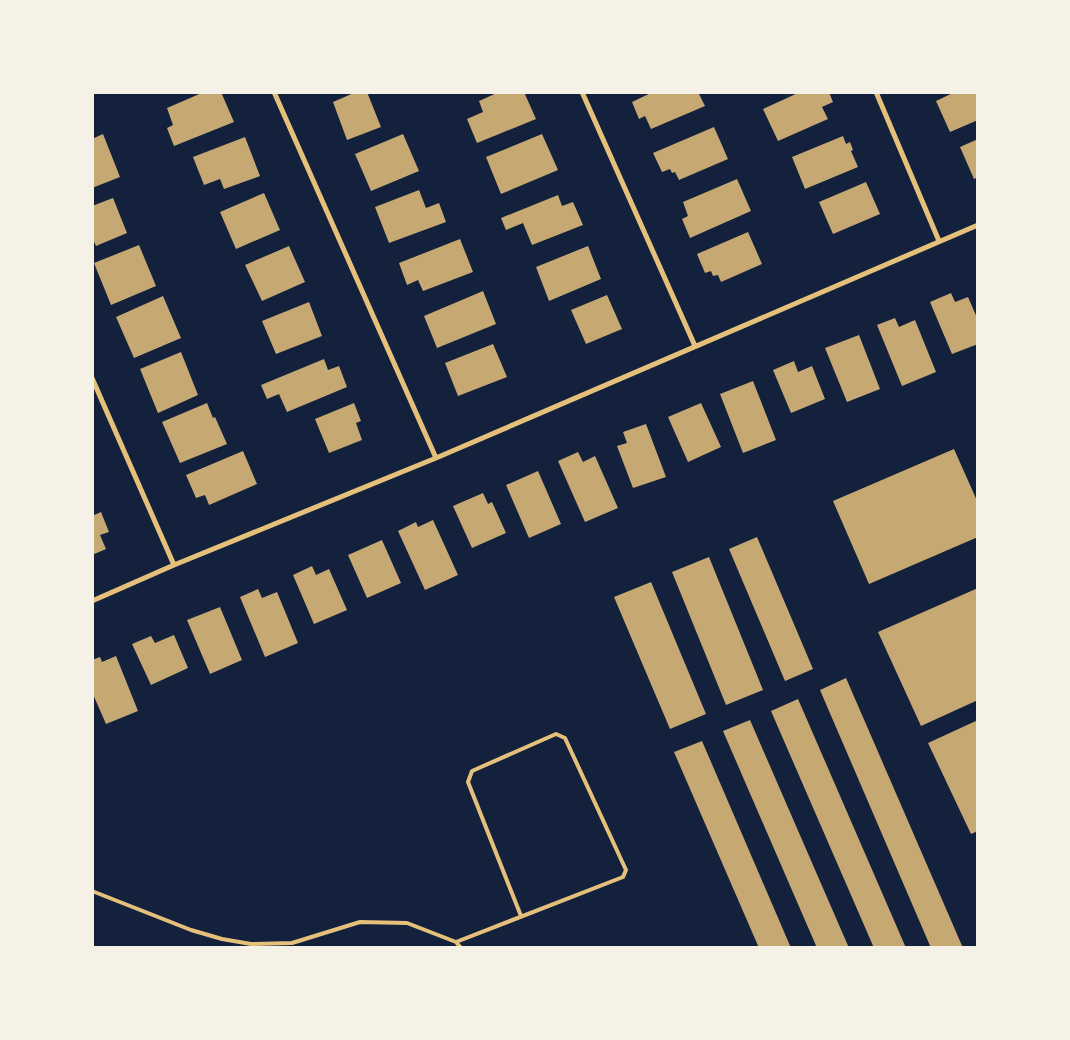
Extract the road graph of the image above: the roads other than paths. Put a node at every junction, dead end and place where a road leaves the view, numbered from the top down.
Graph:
1 (274, 92) edge
2 (582, 92) edge
3 (876, 92) edge
4 (978, 225) edge
5 (939, 240) junction
6 (695, 346) junction
7 (92, 378) edge
8 (436, 458) junction
9 (174, 565) junction
10 (92, 601) edge
11 (92, 891) edge
12 (521, 916) junction
13 (456, 942) junction
14 (461, 948) edge

1 - 8 street
2 - 6 street
3 - 5 street
4 - 5 street
5 - 6 street
6 - 8 street
7 - 9 street
8 - 9 street
9 - 10 street
11 - 13 lane
12 - 12 lane
12 - 13 lane
13 - 14 lane

